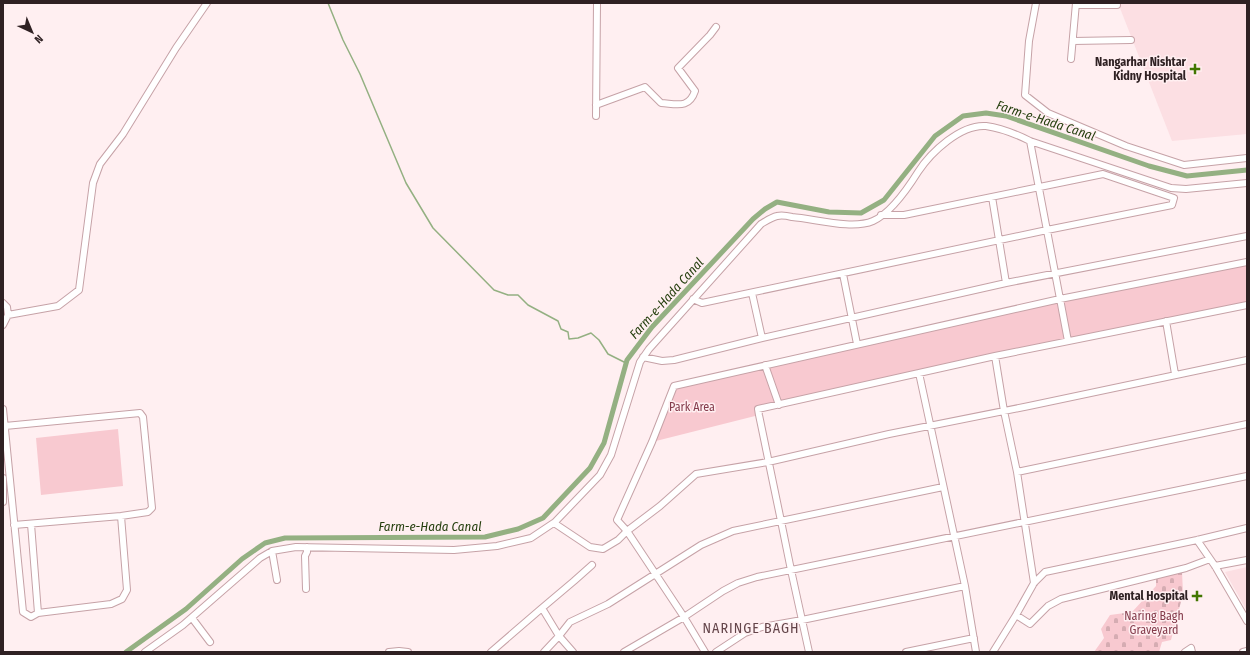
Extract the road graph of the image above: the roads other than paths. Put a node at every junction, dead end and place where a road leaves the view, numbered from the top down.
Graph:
1 (207, 3) edge
2 (596, 3) edge
3 (1036, 3) edge
4 (1076, 4) edge
5 (1117, 5) dead end
6 (716, 27) dead end
7 (1131, 40) dead end
8 (1073, 41) junction
9 (1071, 59) dead end
10 (596, 105) junction
11 (596, 116) dead end
12 (1030, 141) junction
13 (1247, 158) edge
14 (1247, 183) edge
15 (1038, 187) junction
16 (992, 197) junction
17 (882, 215) junction
18 (1047, 230) junction
19 (1247, 236) edge
20 (999, 240) junction
21 (1247, 262) edge
22 (1055, 273) junction
23 (843, 274) junction
24 (1006, 283) junction
25 (752, 293) junction
26 (693, 299) junction
27 (1060, 299) junction
28 (3, 303) edge
29 (1247, 305) edge
30 (8, 315) junction
31 (851, 318) junction
32 (1166, 321) junction
33 (3, 325) edge
34 (762, 338) junction
35 (1068, 341) junction
36 (857, 344) junction
37 (995, 356) junction
38 (643, 357) junction
39 (1247, 360) edge
40 (764, 365) junction
41 (919, 373) junction
42 (1176, 374) junction
43 (779, 405) junction
44 (3, 409) edge
45 (1004, 411) junction
46 (1247, 424) edge
47 (930, 425) junction
48 (5, 426) junction
49 (768, 462) junction
50 (1017, 472) junction
51 (1247, 476) edge
52 (3, 478) edge
53 (3, 483) edge
54 (943, 487) junction
55 (3, 502) edge
56 (121, 516) junction
57 (782, 521) junction
58 (554, 523) junction
59 (1024, 523) junction
60 (31, 524) junction
61 (14, 525) junction
62 (1247, 528) edge
63 (627, 531) junction
64 (953, 536) junction
65 (1197, 540) junction
66 (307, 547) junction
67 (272, 551) junction
68 (1210, 559) junction
69 (1247, 560) edge
70 (592, 565) dead end
71 (1215, 566) junction
72 (791, 570) junction
73 (655, 574) junction
74 (278, 580) dead end
75 (1034, 583) junction
76 (965, 586) junction
77 (306, 589) dead end
78 (542, 608) junction
79 (38, 612) junction
80 (1016, 615) junction
81 (684, 617) junction
82 (192, 618) junction
83 (802, 620) junction
84 (1247, 621) edge
85 (559, 636) junction
86 (974, 638) junction
87 (210, 642) dead end
88 (1247, 651) edge
89 (145, 652) edge
90 (389, 652) edge
91 (408, 652) edge
92 (491, 652) edge
93 (544, 652) edge
94 (573, 652) edge
95 (624, 652) edge
96 (705, 652) edge
97 (716, 652) edge
98 (809, 652) edge
99 (906, 652) edge
100 (976, 652) edge
101 (993, 652) edge
102 (1185, 652) edge
103 (1192, 652) edge
104 (1243, 652) edge

1 - 30 street
2 - 10 street
3 - 13 street
4 - 5 street
4 - 8 street
6 - 10 street
7 - 8 street
8 - 9 street
10 - 11 street
12 - 14 street
12 - 15 street
12 - 17 street
15 - 16 street
15 - 18 street
15 - 18 street
16 - 17 street
16 - 20 street
17 - 26 street
18 - 20 street
18 - 22 street
19 - 22 street
20 - 23 street
20 - 24 street
21 - 27 street
22 - 24 street
22 - 27 street
23 - 25 street
23 - 31 street
24 - 31 street
25 - 26 street
25 - 34 street
26 - 38 street
27 - 35 street
27 - 36 street
28 - 30 street
29 - 32 street
30 - 33 street
31 - 34 street
31 - 36 street
32 - 35 street
32 - 42 street
34 - 38 street
35 - 37 street
36 - 40 street
37 - 41 street
37 - 45 street
38 - 58 street
39 - 42 street
40 - 43 street
40 - 63 street
41 - 43 street
41 - 47 street
42 - 45 street
43 - 49 street
44 - 48 street
45 - 47 street
45 - 50 street
46 - 50 street
47 - 49 street
47 - 54 street
48 - 56 street
48 - 61 street
49 - 57 street
49 - 63 street
50 - 59 street
51 - 59 street
52 - 53 street
53 - 55 street
54 - 57 street
54 - 64 street
56 - 60 street
56 - 79 street
57 - 72 street
57 - 73 street
58 - 63 street
58 - 66 street
59 - 64 street
59 - 75 street
60 - 61 street
60 - 79 street
61 - 79 street
62 - 65 street
63 - 73 street
64 - 72 street
64 - 76 street
65 - 68 street
65 - 75 street
66 - 67 street
66 - 77 street
67 - 74 street
67 - 82 street
68 - 71 street
68 - 80 street
69 - 71 street
70 - 78 street
71 - 84 street
72 - 81 street
72 - 83 street
73 - 81 street
73 - 85 street
75 - 80 street
76 - 83 street
76 - 86 street
78 - 85 street
78 - 92 street
80 - 101 street
81 - 95 street
81 - 96 street
82 - 87 street
82 - 89 street
83 - 97 street
83 - 98 street
85 - 93 street
85 - 94 street
86 - 99 street
86 - 100 street
88 - 104 street
90 - 91 street
102 - 103 street

